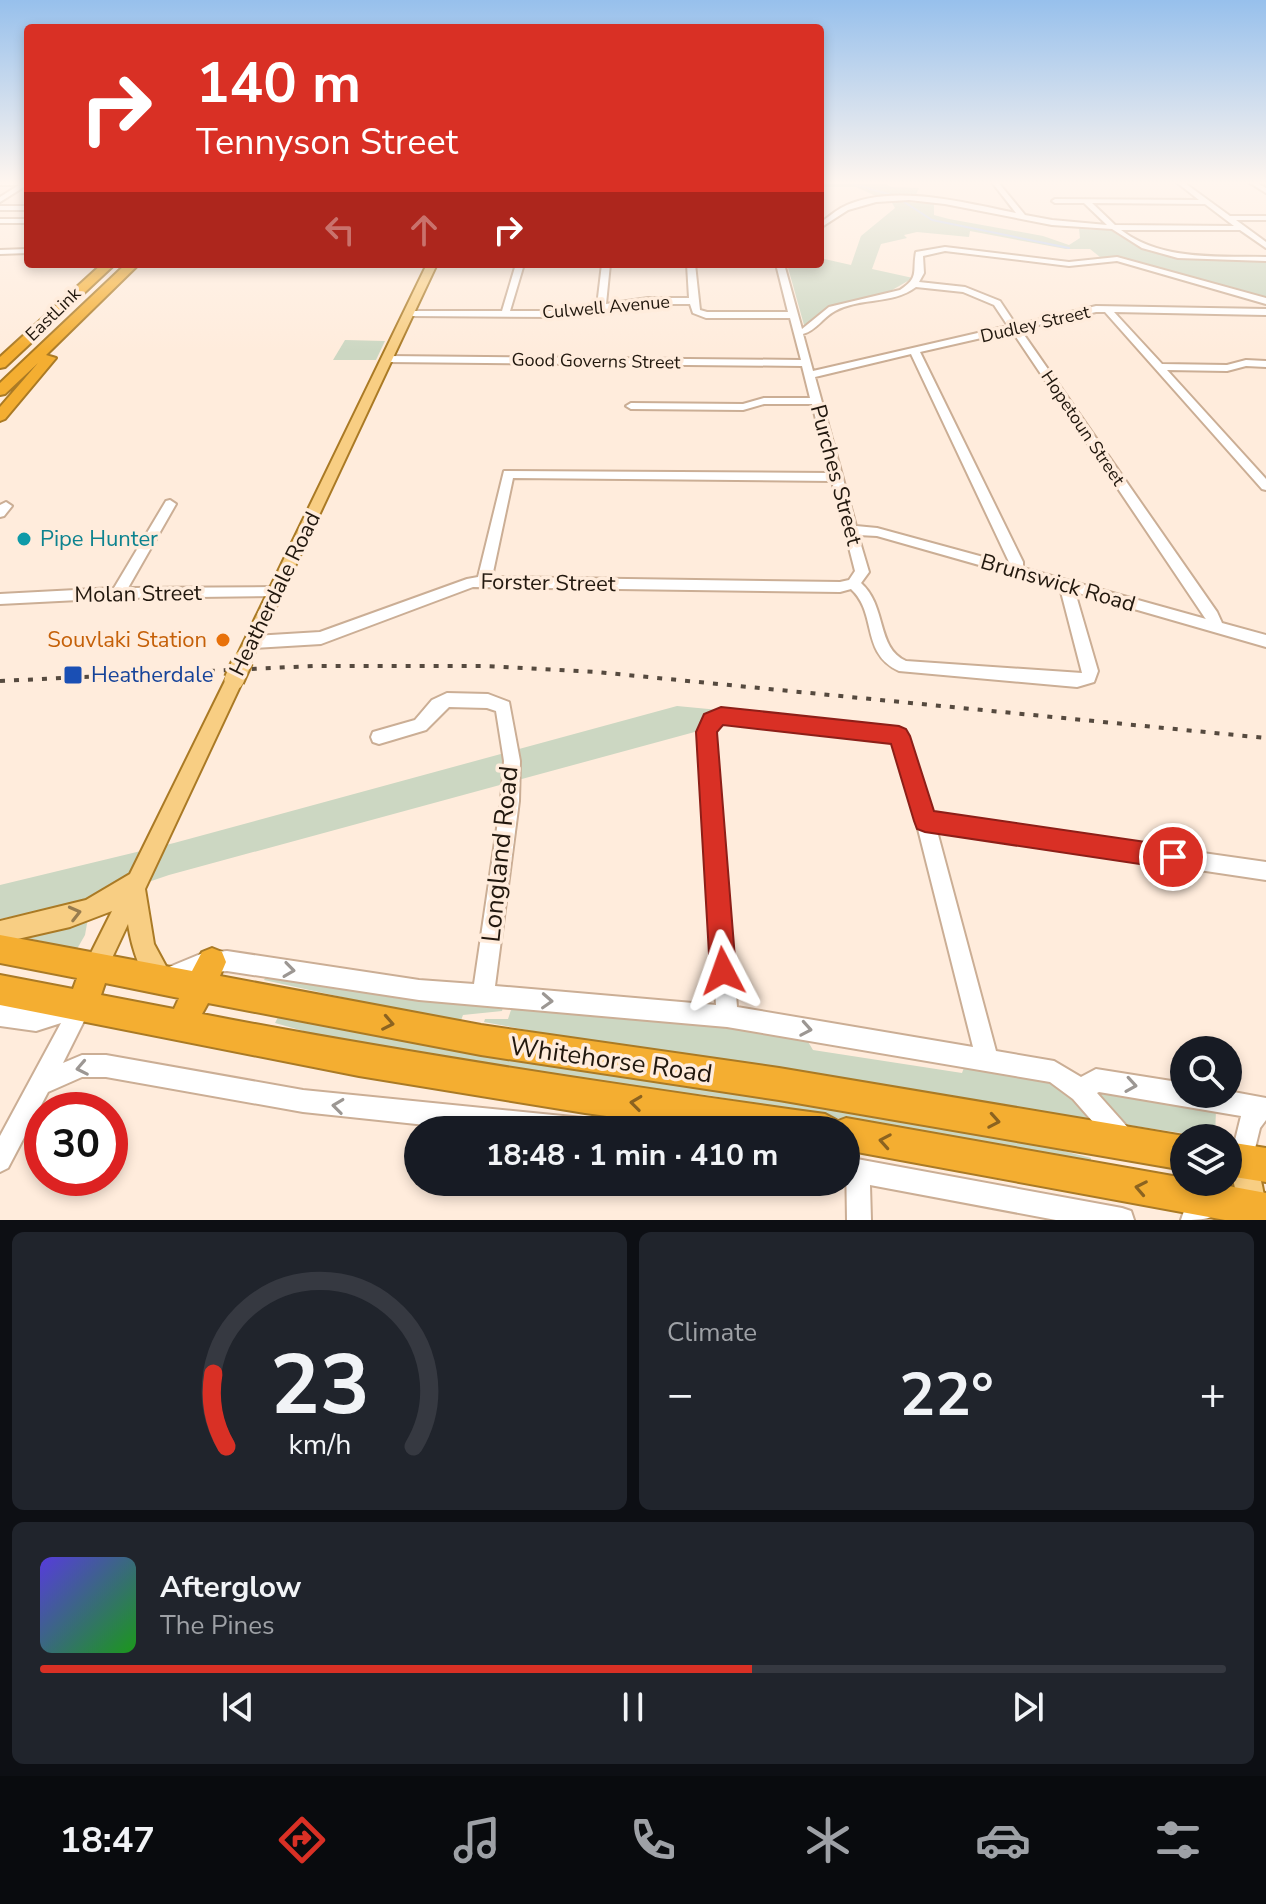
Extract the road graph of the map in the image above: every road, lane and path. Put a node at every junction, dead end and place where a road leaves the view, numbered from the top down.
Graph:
1 (1129, 238) edge
2 (24, 251) edge
3 (0, 252) edge
4 (1266, 259) edge
5 (430, 268) edge
6 (519, 268) edge
7 (606, 268) edge
8 (691, 268) edge
9 (781, 268) edge
10 (113, 271) edge
11 (914, 284) junction
12 (694, 301) junction
13 (1266, 301) edge
14 (601, 307) junction
15 (1107, 309) junction
16 (1266, 312) edge
17 (409, 313) junction
18 (505, 314) junction
19 (793, 315) junction
20 (1015, 328) junction
21 (797, 332) junction
22 (915, 352) junction
23 (387, 359) junction
24 (0, 364) edge
25 (1266, 364) edge
26 (1161, 367) junction
27 (807, 369) junction
28 (0, 391) edge
29 (816, 401) junction
30 (630, 405) dead end
31 (0, 416) edge
32 (835, 477) junction
33 (1266, 486) edge
34 (170, 504) dead end
35 (850, 530) junction
36 (1016, 571) junction
37 (484, 582) junction
38 (853, 584) junction
39 (1066, 586) junction
40 (276, 592) junction
41 (118, 593) junction
42 (0, 599) edge
43 (1216, 627) junction
44 (1266, 641) edge
45 (252, 642) junction
46 (379, 737) dead end
47 (925, 821) junction
48 (1266, 871) edge
49 (137, 883) junction
50 (0, 932) edge
51 (0, 949) edge
52 (96, 967) junction
53 (206, 975) junction
54 (162, 981) junction
55 (0, 990) edge
56 (483, 996) junction
57 (82, 1005) junction
58 (0, 1015) edge
59 (727, 1016) junction
60 (182, 1024) junction
61 (987, 1060) junction
62 (40, 1084) junction
63 (1081, 1091) junction
64 (1170, 1092) edge
65 (1242, 1104) edge
66 (1262, 1108) edge
67 (448, 1116) edge
68 (723, 1116) edge
69 (860, 1137) edge
70 (1127, 1143) junction
71 (1170, 1151) edge
72 (0, 1160) edge
73 (1245, 1162) edge
74 (860, 1171) edge
75 (856, 1196) edge
76 (1205, 1211) edge
77 (1258, 1213) edge
78 (859, 1220) edge
79 (1122, 1220) edge

1 - 4 street
2 - 3 street
5 - 17 main road, Heatherdale Road
6 - 18 street
7 - 14 street
8 - 12 street
9 - 19 street, Purches Street
10 - 24 highway, EastLink
10 - 28 highway, EastLink
10 - 31 highway
11 - 13 street
11 - 20 street, Hopetoun Street
11 - 21 street
12 - 14 street, Culwell Avenue
12 - 19 street, Culwell Avenue
14 - 18 street, Culwell Avenue
15 - 16 street, Dudley Street
15 - 20 street, Dudley Street
15 - 26 street
17 - 18 street, Culwell Avenue
17 - 23 main road, Heatherdale Road
19 - 21 street, Purches Street
20 - 22 street, Dudley Street
20 - 43 street, Hopetoun Street
21 - 27 street, Purches Street
22 - 27 street, Dudley Street
22 - 36 street
23 - 27 street, Good Governs Street
23 - 40 main road, Heatherdale Road
25 - 26 street
26 - 33 street
27 - 29 street, Purches Street
29 - 30 street
29 - 32 street, Purches Street
32 - 35 street, Purches Street
32 - 37 street
34 - 41 street
35 - 36 street, Brunswick Road
35 - 38 street, Purches Street
36 - 39 street, Brunswick Road
37 - 38 street, Forster Street
37 - 45 street, Forster Street
38 - 39 street
39 - 43 street, Brunswick Road
40 - 41 street, Molan Street
40 - 45 main road, Heatherdale Road
41 - 42 street, Molan Street
43 - 44 street, Brunswick Road
45 - 49 main road, Heatherdale Road, bridge
46 - 56 street, Longland Road
47 - 48 street
47 - 59 street
47 - 61 street
50 -> 49 main road
49 - 52 main road, Heatherdale Road
49 - 54 main road
51 - 52 highway, Whitehorse Road
52 - 54 highway, Whitehorse Road
52 - 57 highway
53 - 54 highway, Whitehorse Road
53 -> 56 street, Whitehorse Road
53 - 60 highway
53 -> 70 highway, Whitehorse Road
55 - 57 highway, Whitehorse Road
56 -> 59 street, Whitehorse Road
57 - 58 street
57 - 60 highway, Whitehorse Road
57 - 62 street
59 -> 61 street, Whitehorse Road
68 -> 60 highway, Whitehorse Road
61 - 63 street, Whitehorse Road
67 -> 62 street
62 - 72 street
63 -> 64 street
63 - 70 street, Whitehorse Road
65 - 66 street
66 - 73 street
76 -> 69 highway
70 - 71 highway, Whitehorse Road
73 - 77 main road
74 - 79 street
75 - 78 street
76 - 77 highway

